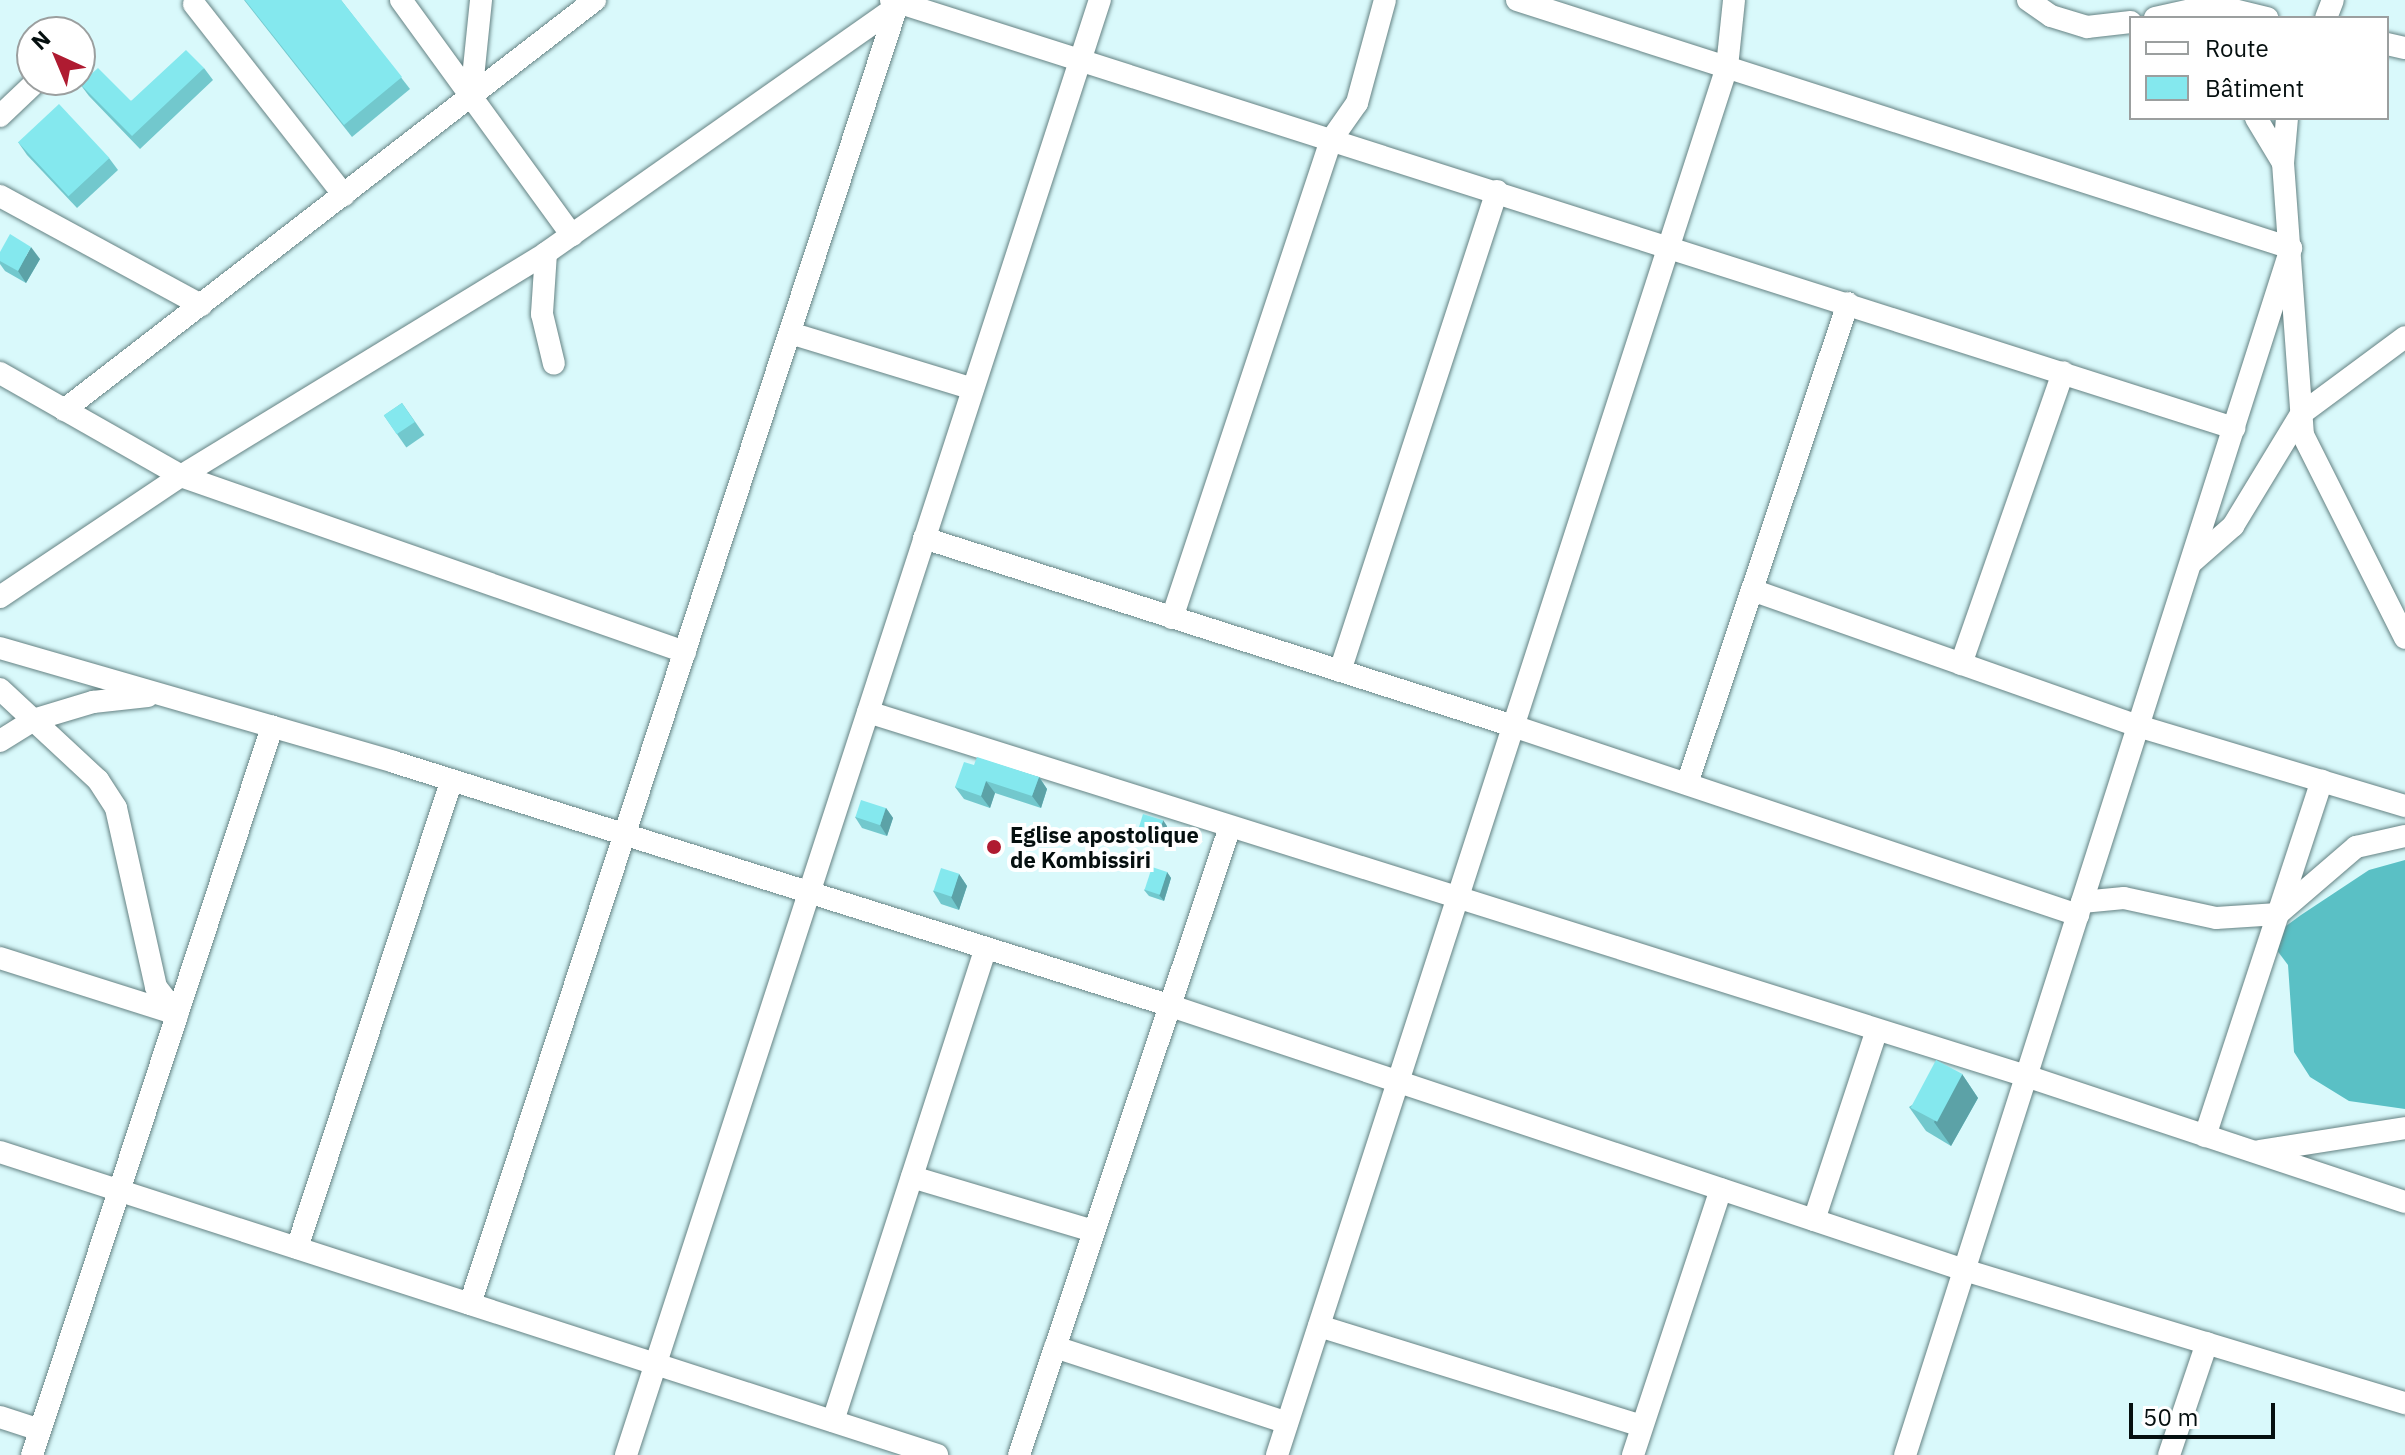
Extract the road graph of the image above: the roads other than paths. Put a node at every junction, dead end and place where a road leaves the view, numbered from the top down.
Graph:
1 (401, 0) edge
2 (595, 0) edge
3 (1100, 0) edge
4 (1385, 0) edge
5 (1517, 0) edge
6 (1734, 0) edge
7 (2028, 0) edge
8 (894, 3) edge
9 (194, 4) dead end
10 (484, 5) edge
11 (2213, 8) edge
12 (2167, 16) edge
13 (2256, 16) edge
14 (2129, 22) edge
15 (1079, 62) junction
16 (1727, 67) junction
17 (21, 96) edge
18 (471, 97) junction
19 (0, 116) edge
20 (2257, 120) edge
21 (2287, 120) edge
22 (1331, 140) junction
23 (2283, 163) junction
24 (1497, 191) junction
25 (344, 195) junction
26 (0, 196) edge
27 (572, 235) junction
28 (1669, 245) junction
29 (2291, 248) junction
30 (546, 253) junction
31 (1848, 303) junction
32 (201, 305) junction
33 (790, 333) junction
34 (2405, 337) edge
35 (554, 364) dead end
36 (2063, 372) junction
37 (0, 373) edge
38 (973, 389) junction
39 (64, 410) junction
40 (2301, 414) junction
41 (2234, 428) junction
42 (181, 476) junction
43 (924, 538) junction
44 (2190, 563) junction
45 (1752, 590) junction
46 (0, 597) edge
47 (1172, 618) junction
48 (2405, 638) edge
49 (0, 648) edge
50 (685, 652) junction
51 (1961, 664) junction
52 (1340, 671) junction
53 (0, 689) edge
54 (162, 695) junction
55 (868, 712) junction
56 (33, 720) junction
57 (1513, 726) junction
58 (2138, 726) junction
59 (272, 727) junction
60 (0, 741) edge
61 (452, 780) junction
62 (2322, 781) junction
63 (1687, 784) junction
64 (2405, 806) edge
65 (1230, 827) junction
66 (625, 835) junction
67 (2405, 836) edge
68 (809, 893) junction
69 (1457, 898) junction
70 (2080, 909) junction
71 (2278, 914) junction
72 (986, 948) junction
73 (0, 958) edge
74 (1168, 1005) junction
75 (177, 1014) junction
76 (1877, 1030) junction
77 (2026, 1076) junction
78 (1398, 1082) junction
79 (2405, 1128) edge
80 (2205, 1136) junction
81 (0, 1152) edge
82 (2255, 1152) junction
83 (912, 1177) junction
84 (1721, 1189) junction
85 (119, 1190) junction
86 (2405, 1202) edge
87 (1814, 1220) junction
88 (1093, 1231) junction
89 (297, 1248) junction
90 (1964, 1270) junction
91 (470, 1304) junction
92 (1319, 1326) junction
93 (2207, 1343) junction
94 (1055, 1347) junction
95 (656, 1364) junction
96 (2405, 1403) edge
97 (0, 1417) edge
98 (833, 1421) junction
99 (1287, 1423) junction
100 (1642, 1426) junction
101 (40, 1430) junction
102 (32, 1455) edge
103 (626, 1455) edge
104 (937, 1455) edge
105 (1019, 1455) edge
106 (1277, 1455) edge
107 (1633, 1455) edge
108 (1905, 1455) edge
109 (2169, 1455) edge

1 - 18 street
2 - 18 street
3 - 15 street
4 - 22 street
5 - 16 street
6 - 16 street
7 - 14 street
8 - 15 street
8 - 27 street
8 - 33 street
9 - 25 street
10 - 18 street
11 - 12 street
11 - 13 street
15 - 22 street
15 - 38 street
16 - 28 street
16 - 29 street
17 - 19 street
18 - 25 street
18 - 27 street
20 - 23 street
21 - 23 street
22 - 24 street
22 - 47 street
23 - 29 street
24 - 28 street
24 - 52 street
25 - 32 street
26 - 32 street
27 - 30 street
28 - 31 street
28 - 57 street
29 - 40 street
29 - 41 street
30 - 35 street
30 - 42 street
31 - 36 street
31 - 45 street
32 - 39 street
33 - 38 street
33 - 50 street
34 - 40 street
36 - 41 street
36 - 51 street
37 - 39 street
38 - 43 street
39 - 42 street
40 - 44 street
40 - 48 street
41 - 44 street
42 - 46 street
42 - 50 street
43 - 47 street
43 - 55 street
44 - 58 street
45 - 51 street
45 - 63 street
47 - 52 street
49 - 54 street
50 - 66 street
51 - 58 street
52 - 57 street
53 - 56 street
54 - 56 street
54 - 59 street
55 - 65 street
55 - 68 street
56 - 60 street
56 - 75 street
57 - 63 street
57 - 69 street
58 - 62 street
58 - 70 street
59 - 61 street
59 - 75 street
61 - 66 street
61 - 89 street
62 - 64 street
62 - 71 street
63 - 70 street
65 - 69 street
65 - 74 street
66 - 68 street
66 - 91 street
67 - 71 street
68 - 72 street
68 - 95 street
69 - 76 street
69 - 78 street
70 - 71 street
70 - 77 street
71 - 80 street
72 - 74 street
72 - 83 street
73 - 75 street
74 - 78 street
74 - 88 street
75 - 85 street
76 - 77 street
76 - 87 street
77 - 80 street
77 - 90 street
78 - 84 street
78 - 92 street
79 - 82 street
80 - 82 street
81 - 85 street
82 - 86 street
83 - 88 street
83 - 98 street
84 - 87 street
84 - 100 street
85 - 89 street
85 - 101 street
87 - 90 street
88 - 94 street
89 - 91 street
90 - 93 street
90 - 108 street
91 - 95 street
92 - 99 street
92 - 100 street
93 - 96 street
93 - 109 street
94 - 99 street
94 - 105 street
95 - 98 street
95 - 103 street
97 - 101 street
98 - 104 street
99 - 106 street
100 - 107 street
101 - 102 street

